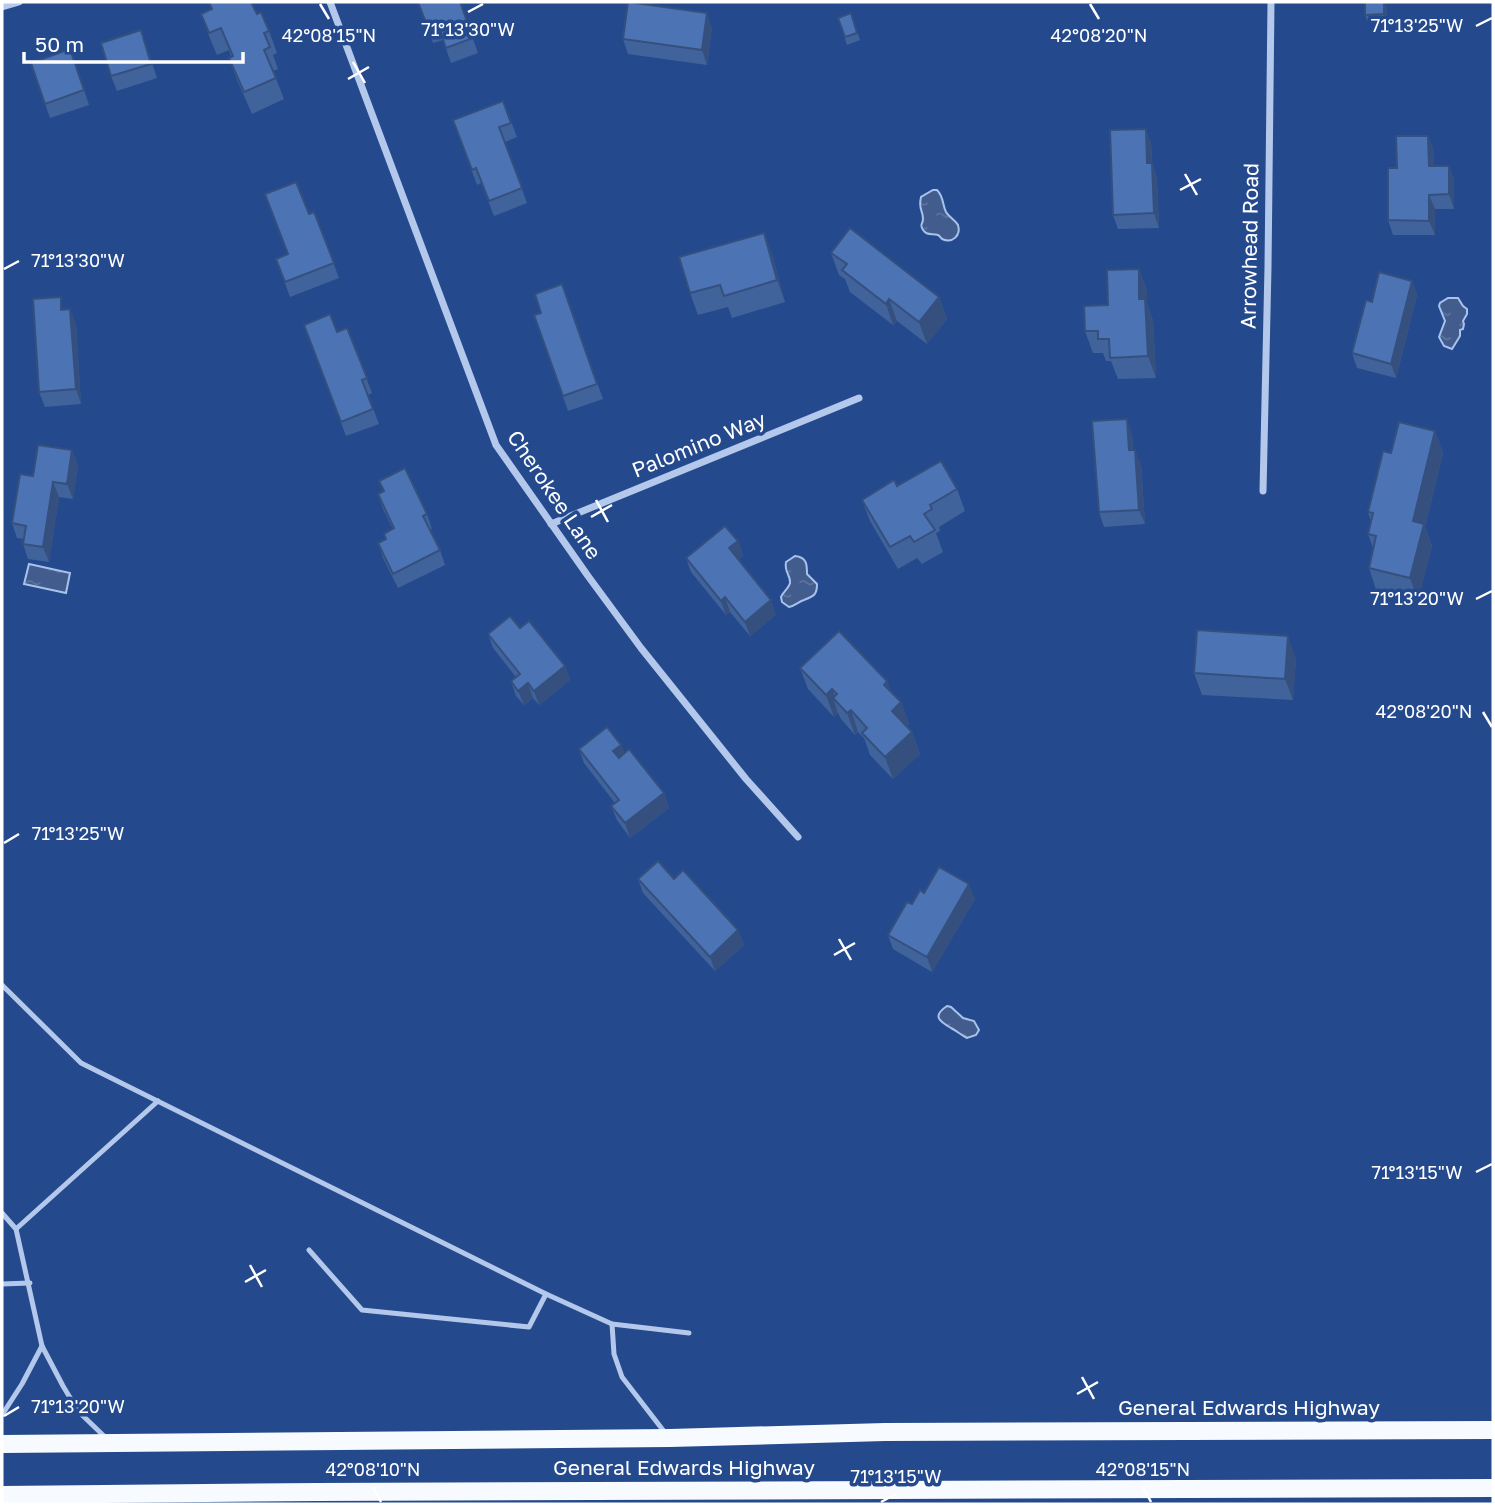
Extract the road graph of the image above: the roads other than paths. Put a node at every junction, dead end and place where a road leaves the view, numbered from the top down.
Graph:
1 (19, 2) edge
2 (330, 2) edge
3 (1270, 2) edge
4 (2, 7) edge
5 (859, 398) dead end
6 (1263, 491) dead end
7 (551, 524) junction
8 (797, 837) dead end
9 (2, 985) edge
10 (158, 1101) junction
11 (2, 1213) edge
12 (16, 1229) junction
13 (309, 1250) dead end
14 (30, 1283) junction
15 (2, 1284) edge
16 (546, 1294) junction
17 (612, 1324) junction
18 (689, 1333) dead end
19 (43, 1346) junction
20 (2, 1415) edge
21 (1493, 1430) edge
22 (670, 1438) junction
23 (112, 1443) junction
24 (2, 1444) edge
25 (1493, 1488) edge
26 (2, 1495) edge

1 - 4 street
2 - 7 street, Cherokee Lane
3 - 6 street, Arrowhead Road
5 - 7 street, Palomino Way
7 - 8 street, Cherokee Lane
9 - 10 lane
10 - 12 lane
10 - 16 lane
11 - 12 lane
12 - 14 lane
13 - 16 lane
14 - 15 lane
14 - 19 lane
16 - 17 lane
17 - 18 lane
17 - 22 lane
19 - 20 lane
19 - 23 lane
21 - 22 main road, General Edwards Highway
22 - 23 main road, General Edwards Highway
23 - 24 main road, General Edwards Highway
25 - 26 main road, General Edwards Highway

